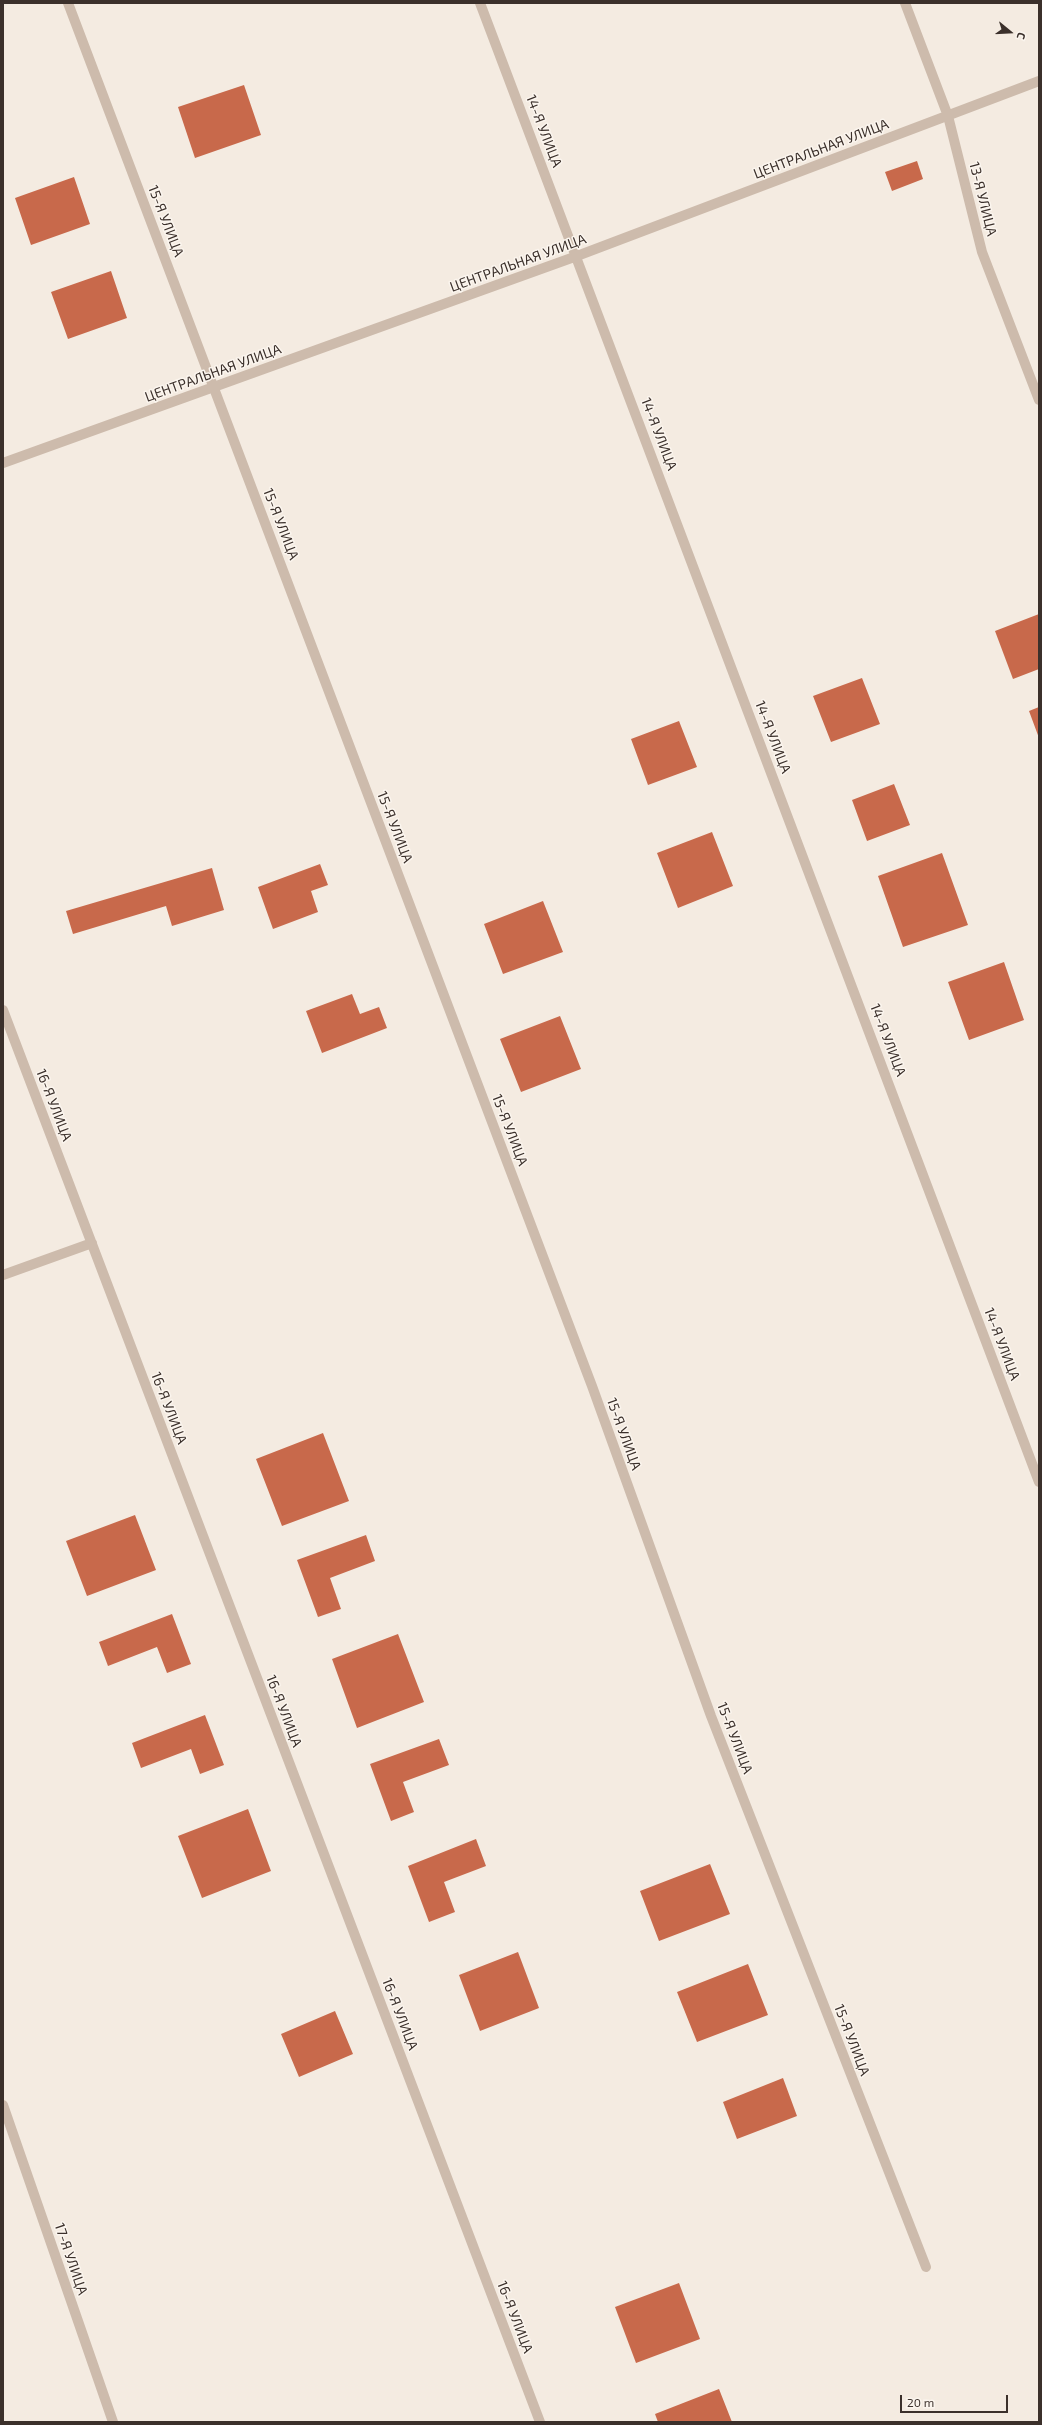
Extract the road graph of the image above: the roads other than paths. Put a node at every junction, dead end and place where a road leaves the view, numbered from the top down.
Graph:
1 (68, 3) edge
2 (480, 3) edge
3 (905, 3) edge
4 (1039, 81) edge
5 (948, 116) junction
6 (577, 256) junction
7 (214, 387) junction
8 (1039, 400) edge
9 (3, 463) edge
10 (3, 1010) edge
11 (92, 1243) junction
12 (3, 1275) edge
13 (1039, 1482) edge
14 (3, 2105) edge
15 (926, 2267) dead end
16 (113, 2422) edge
17 (540, 2422) edge

1 - 7 street, 15-Я УЛИЦА
2 - 6 street, 14-Я УЛИЦА
3 - 5 street, 13-Я УЛИЦА
4 - 5 street, ЦЕНТРАЛЬНАЯ УЛИЦА
5 - 6 street, ЦЕНТРАЛЬНАЯ УЛИЦА
5 - 8 street, 13-Я УЛИЦА
6 - 7 street, ЦЕНТРАЛЬНАЯ УЛИЦА
6 - 13 street, 14-Я УЛИЦА
7 - 9 street, ЦЕНТРАЛЬНАЯ УЛИЦА
7 - 15 street, 15-Я УЛИЦА
10 - 11 street, 16-Я УЛИЦА
11 - 12 street
11 - 17 street, 16-Я УЛИЦА
14 - 16 street, 17-Я УЛИЦА

